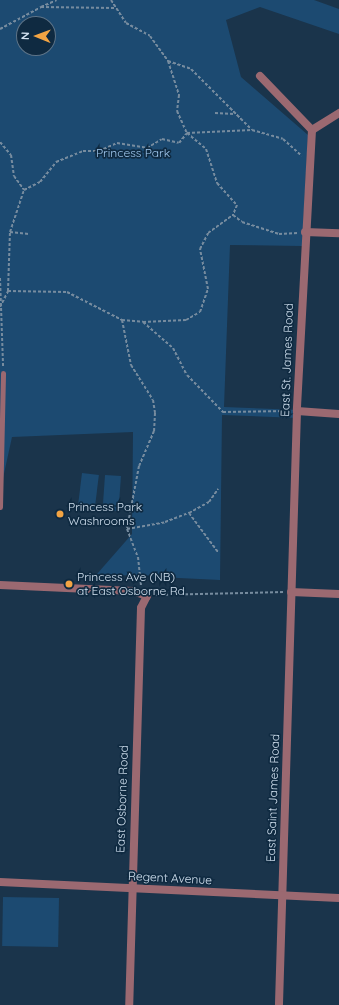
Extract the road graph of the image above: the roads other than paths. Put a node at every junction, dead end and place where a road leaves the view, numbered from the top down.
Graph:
1 (260, 76) dead end
2 (339, 113) edge
3 (312, 130) junction
4 (305, 232) junction
5 (339, 233) edge
6 (3, 374) road end
7 (297, 411) junction
8 (339, 414) edge
9 (0, 507) edge
10 (0, 585) edge
11 (291, 592) junction
12 (339, 594) edge
13 (0, 882) edge
14 (132, 888) junction
15 (282, 895) junction
16 (339, 898) edge
17 (129, 1005) edge
18 (279, 1005) edge

1 - 3 street
2 - 3 street
3 - 4 street, East St. James Road
4 - 5 street
4 - 7 street, East St. James Road
6 - 9 lane
7 - 8 street
7 - 11 street, East St. James Road
10 - 14 street, East Osborne Road
11 - 12 street
11 - 15 street, East Saint James Road
13 - 14 street, Regent Avenue
14 - 15 street, Regent Avenue
14 - 17 street, East Osborne Road
15 - 16 street, Regent Avenue
15 - 18 street, East Saint James Road

